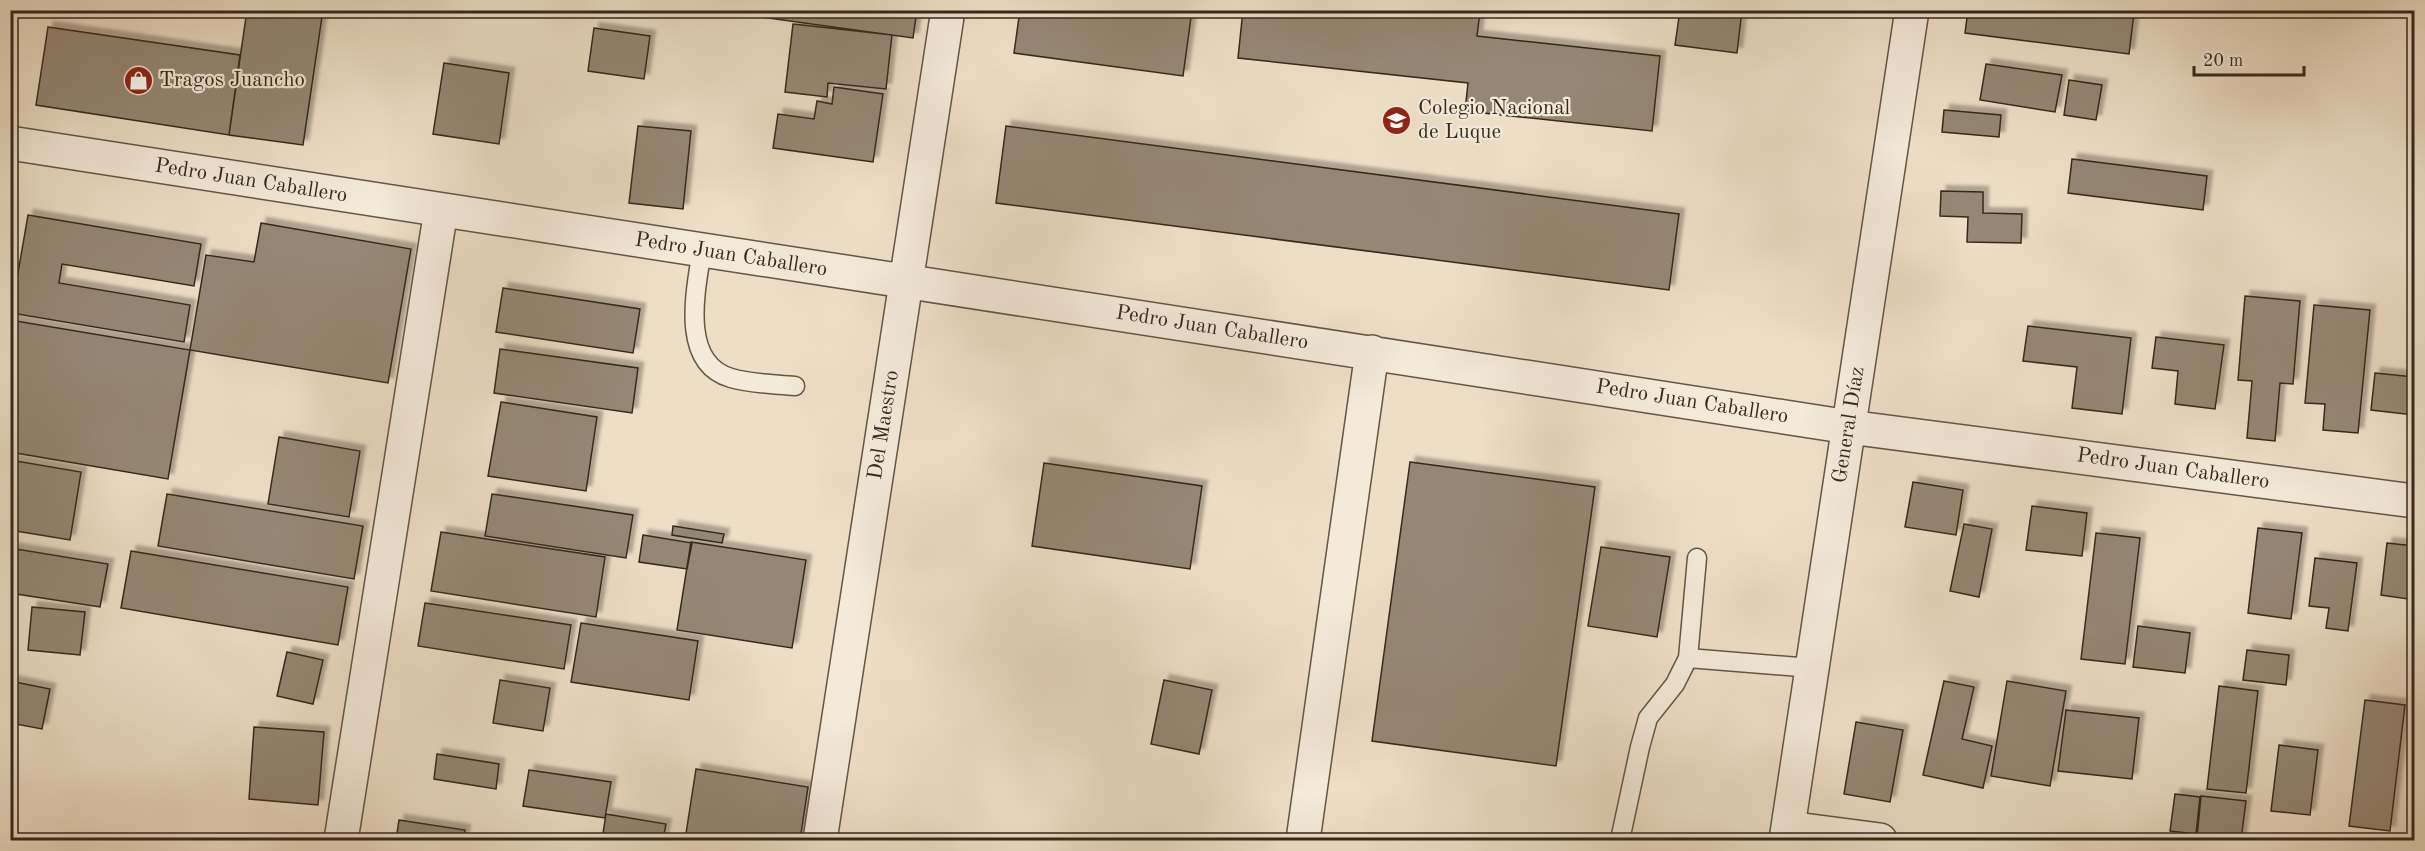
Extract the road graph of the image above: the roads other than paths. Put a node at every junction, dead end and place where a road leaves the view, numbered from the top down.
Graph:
1 (948, 10) edge
2 (1912, 10) edge
3 (10, 143) edge
4 (441, 210) junction
5 (702, 250) junction
6 (906, 281) junction
7 (1372, 352) junction
8 (795, 386) dead end
9 (1849, 427) junction
10 (2415, 501) edge
11 (1697, 558) dead end
12 (1688, 658) junction
13 (1812, 668) junction
14 (1787, 834) edge
15 (341, 840) edge
16 (820, 840) edge
17 (1303, 840) edge
18 (1620, 840) edge
19 (1880, 840) edge

1 - 6 street, Del Maestro
2 - 9 street, General Díaz
3 - 4 street, Pedro Juan Caballero
4 - 5 street, Pedro Juan Caballero
4 - 15 street
5 - 6 street, Pedro Juan Caballero
5 - 8 lane
6 - 7 street, Pedro Juan Caballero
6 - 16 street, Del Maestro
7 - 9 street, Pedro Juan Caballero
7 - 17 street
9 - 10 street, Pedro Juan Caballero
9 - 13 street, General Díaz
11 - 12 lane
12 - 13 lane
12 - 18 lane
13 - 14 street, General Díaz
14 - 19 street

